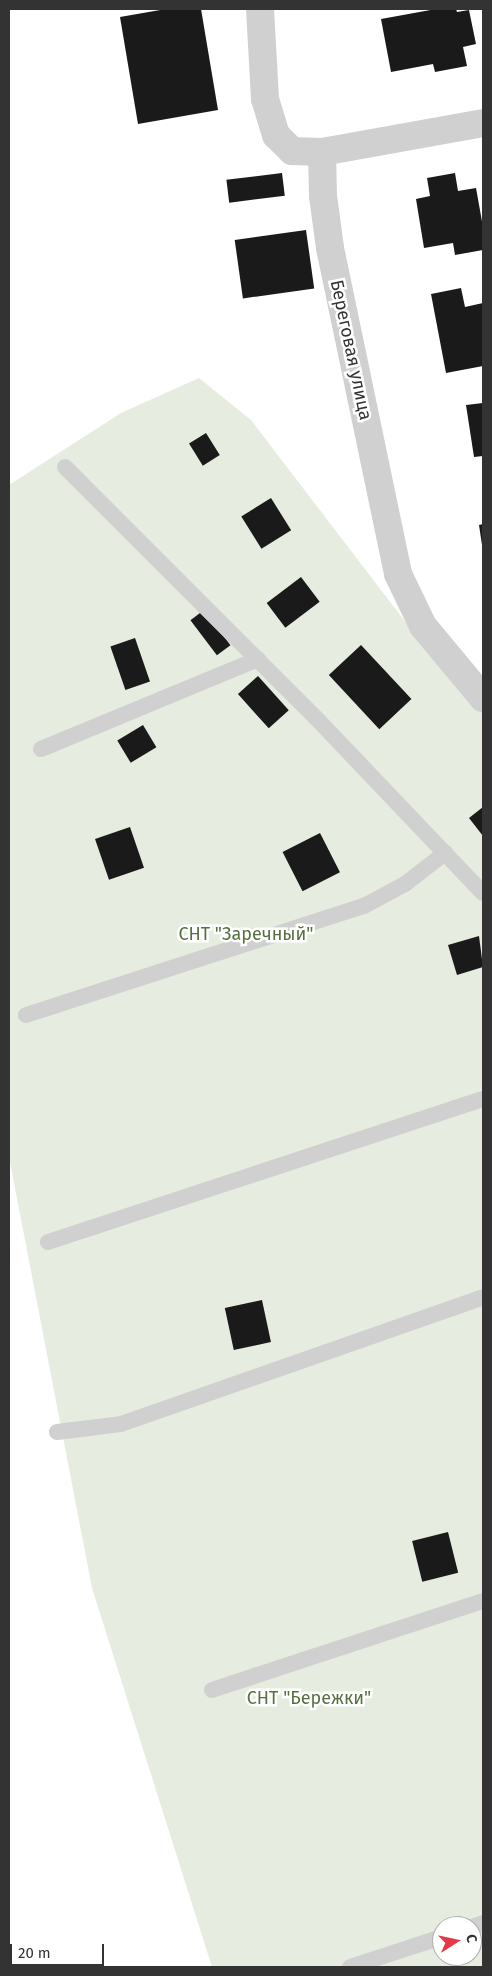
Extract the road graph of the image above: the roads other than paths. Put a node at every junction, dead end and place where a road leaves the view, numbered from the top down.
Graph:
1 (260, 9) edge
2 (483, 123) edge
3 (322, 152) junction
4 (65, 467) dead end
5 (258, 660) junction
6 (483, 698) edge
7 (41, 749) dead end
8 (445, 853) junction
9 (483, 893) edge
10 (26, 1015) dead end
11 (483, 1099) edge
12 (48, 1242) dead end
13 (483, 1297) edge
14 (57, 1432) dead end
15 (483, 1601) edge
16 (212, 1690) dead end
17 (432, 1940) edge
18 (350, 1967) edge

1 - 3 street
2 - 3 street
3 - 6 street, Береговая улица
4 - 5 lane
5 - 7 lane
5 - 8 lane
8 - 9 lane
8 - 10 lane
11 - 12 lane
13 - 14 lane
15 - 16 lane
17 - 18 lane

